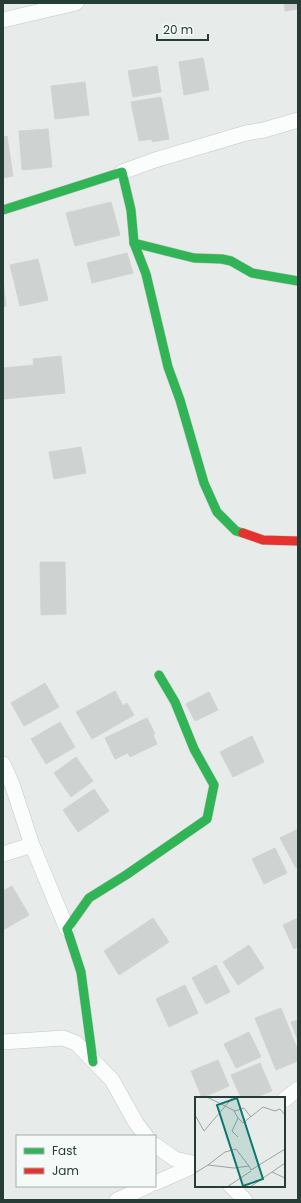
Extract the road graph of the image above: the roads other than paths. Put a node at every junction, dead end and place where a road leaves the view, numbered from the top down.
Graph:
1 (76, 3) edge
2 (3, 20) edge
3 (298, 120) edge
4 (122, 172) junction
5 (3, 210) edge
6 (134, 243) junction
7 (298, 281) edge
8 (298, 541) edge
9 (159, 674) dead end
10 (3, 764) edge
11 (32, 845) junction
12 (3, 854) edge
13 (67, 929) junction
14 (3, 1042) edge
15 (94, 1062) junction
16 (298, 1089) edge
17 (285, 1099) edge
18 (145, 1135) edge
19 (156, 1146) edge
20 (195, 1165) edge
21 (195, 1165) edge
22 (156, 1183) edge
23 (146, 1187) edge
24 (232, 1187) edge
25 (116, 1200) edge
26 (245, 1200) edge

1 - 2 street
3 - 4 street
4 - 5 street
4 - 6 street
6 - 7 street
6 - 8 street
9 - 13 street
10 - 11 street
11 - 12 street
11 - 13 street
13 - 15 street
14 - 15 street
15 - 18 street
16 - 17 street
19 - 20 street
21 - 22 street
23 - 25 street
24 - 26 street

